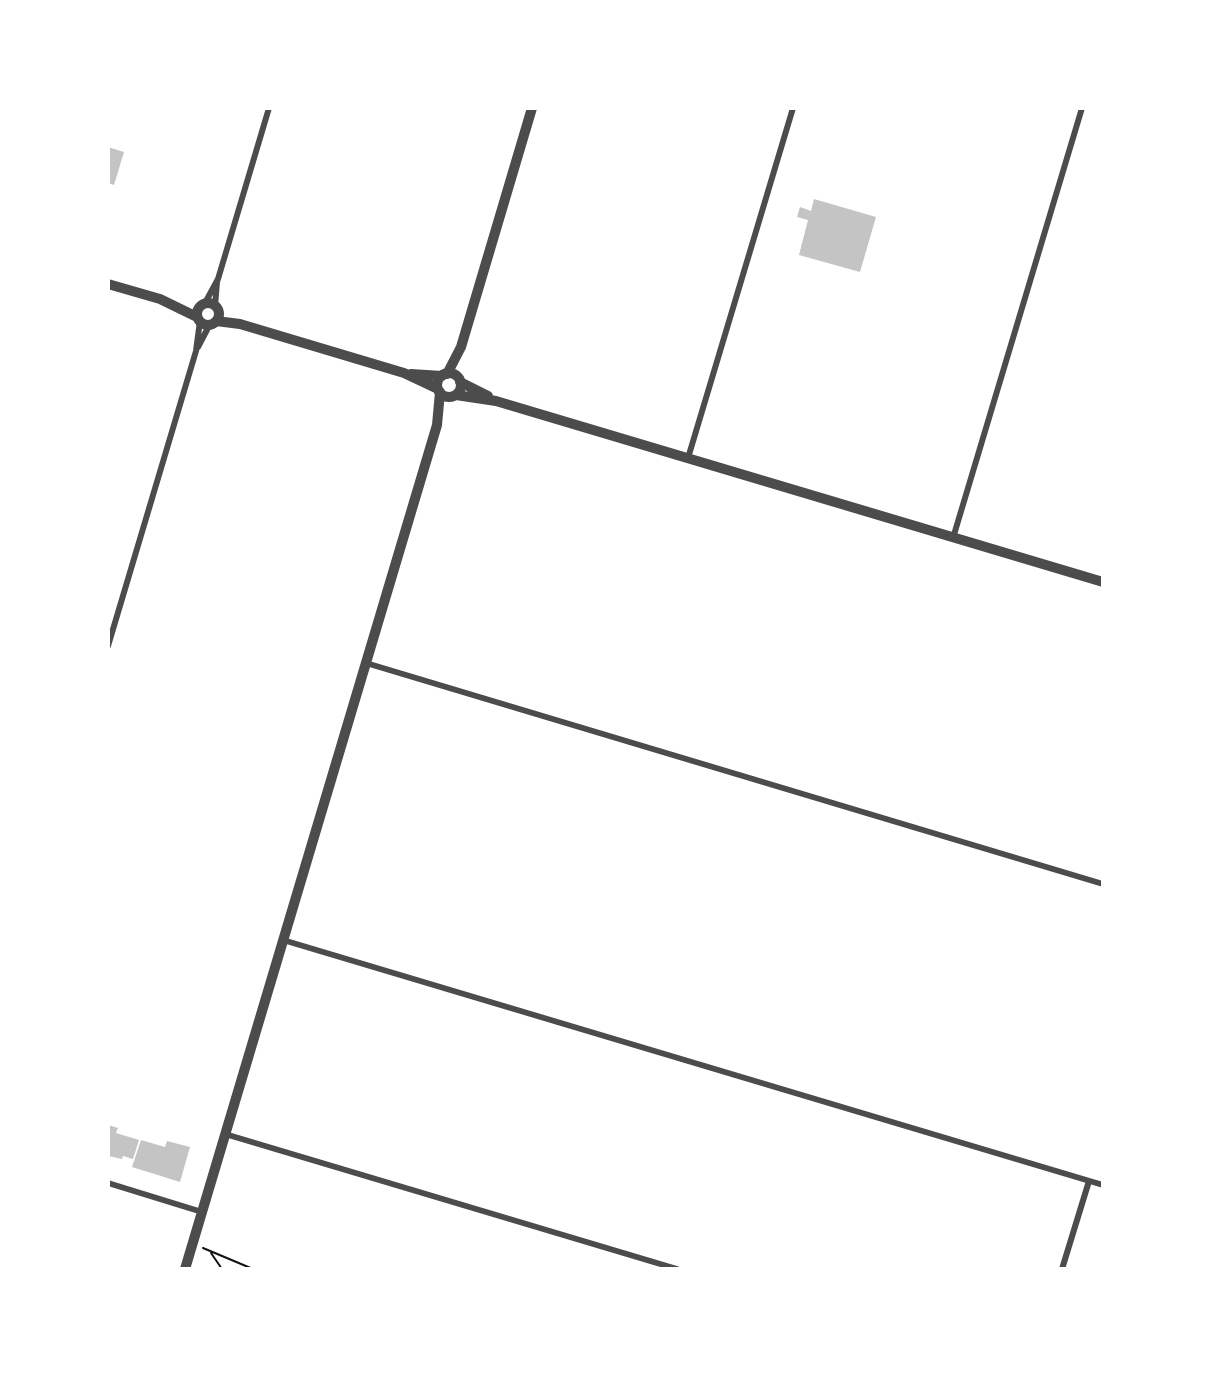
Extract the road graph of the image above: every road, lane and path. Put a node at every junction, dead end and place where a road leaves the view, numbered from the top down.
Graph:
1 (269, 108) edge
2 (532, 108) edge
3 (793, 108) edge
4 (1082, 108) edge
5 (108, 284) edge
6 (208, 314) junction
7 (461, 346) junction
8 (196, 351) junction
9 (404, 373) junction
10 (445, 375) junction
11 (460, 380) junction
12 (439, 391) junction
13 (455, 396) junction
14 (496, 401) junction
15 (437, 425) junction
16 (688, 458) junction
17 (953, 538) junction
18 (1103, 582) edge
19 (108, 646) edge
20 (366, 663) junction
21 (1103, 884) edge
22 (283, 940) junction
23 (225, 1134) junction
24 (1089, 1181) junction
25 (108, 1183) edge
26 (1103, 1185) edge
27 (202, 1212) junction
28 (205, 1249) dead end
29 (210, 1251) junction
30 (185, 1269) edge
31 (222, 1269) edge
32 (253, 1269) edge
33 (677, 1269) edge
34 (1062, 1269) edge

1 - 6 street
2 - 7 street
3 - 16 street
4 - 17 street
5 - 6 street
6 - 8 street
6 - 8 street
6 - 9 street
7 - 10 street
7 - 11 street
8 - 19 street
9 - 10 street
9 - 12 street
10 - 11 street
10 - 12 street
11 - 13 street
11 - 14 street
12 - 13 street
12 - 15 street
13 - 14 street
13 - 15 street
14 - 16 street
15 - 20 street
16 - 17 street
17 - 18 street
20 - 21 street
20 - 22 street
22 - 23 street
22 - 24 street
23 - 27 street
23 - 33 street
24 - 26 street
24 - 34 street
25 - 27 street
27 - 30 street
28 - 29 path
29 - 31 path
29 - 32 path

